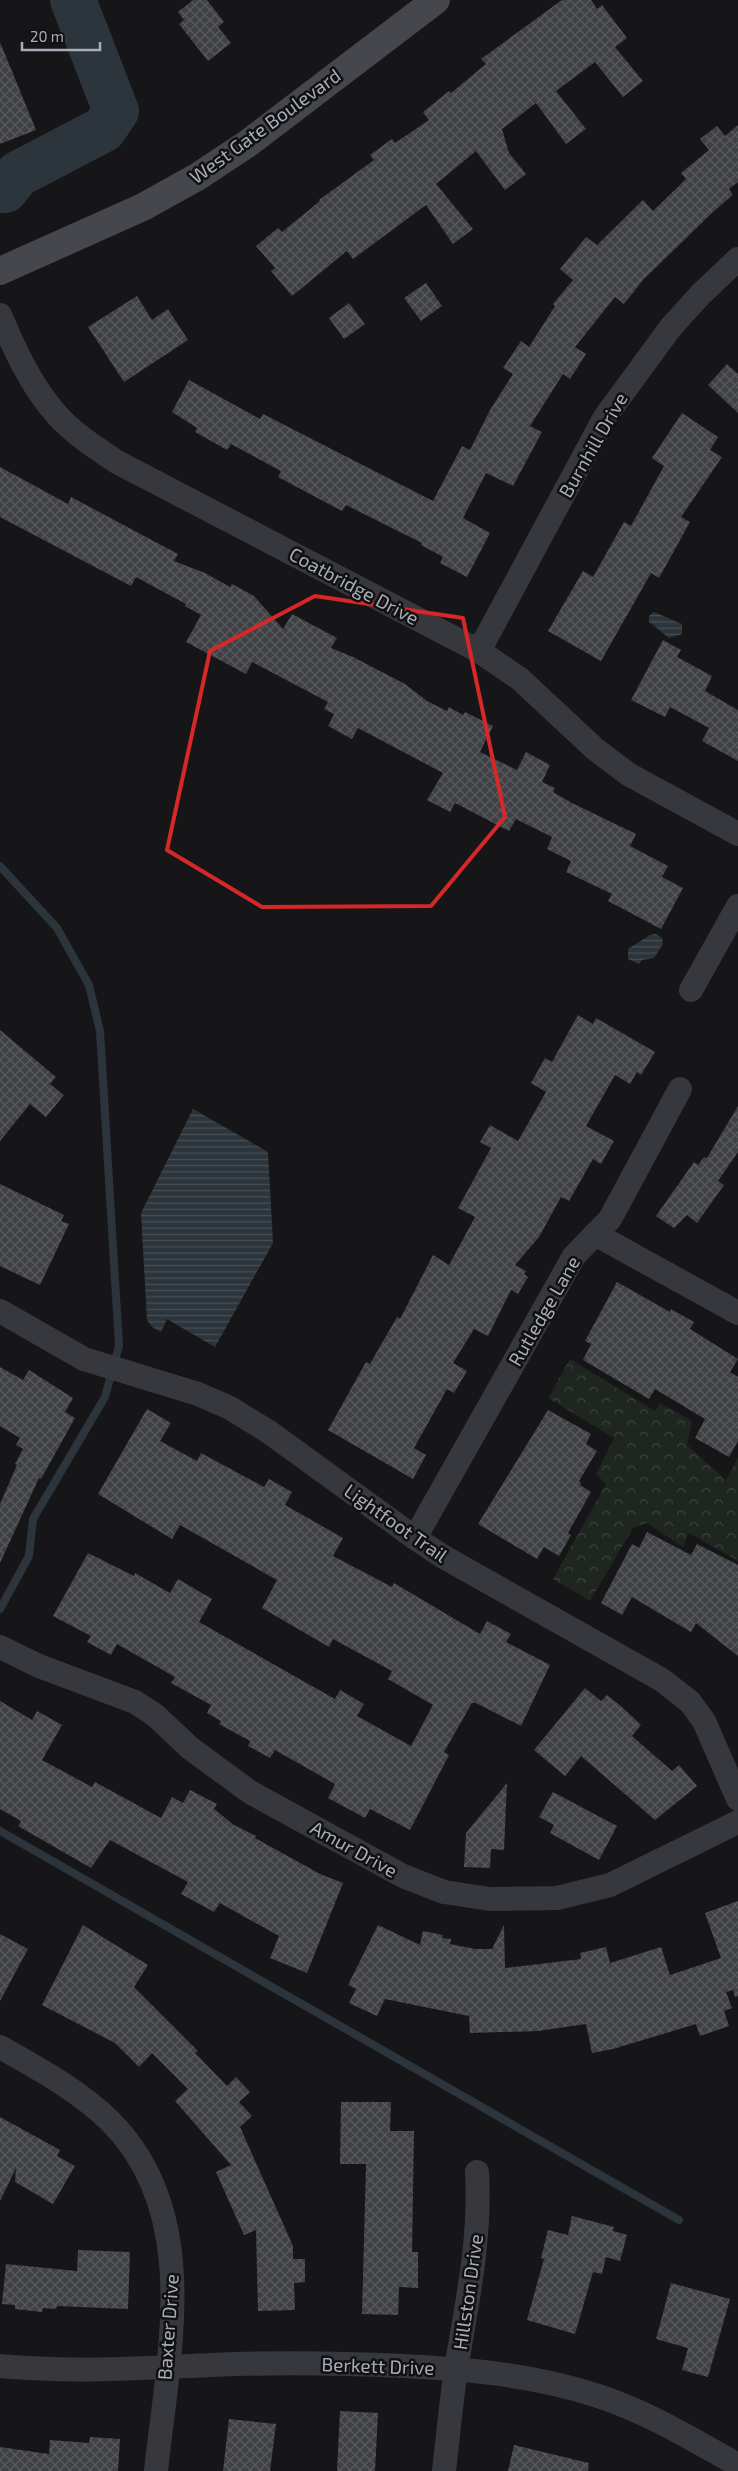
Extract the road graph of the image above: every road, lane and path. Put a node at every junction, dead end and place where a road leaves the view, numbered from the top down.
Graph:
1 (436, 0) edge
2 (738, 259) edge
3 (0, 271) edge
4 (0, 315) edge
5 (479, 651) junction
6 (738, 834) edge
7 (738, 906) edge
8 (691, 990) dead end
9 (680, 1089) dead end
10 (595, 1234) junction
11 (0, 1311) edge
12 (738, 1313) edge
13 (414, 1538) junction
14 (0, 1647) edge
15 (738, 1798) edge
16 (738, 1822) edge
17 (0, 2047) edge
18 (477, 2172) dead end
19 (0, 2366) edge
20 (167, 2367) junction
21 (456, 2369) junction
22 (738, 2465) edge
23 (156, 2471) edge
24 (444, 2471) edge

1 - 3 main road, West Gate Boulevard
2 - 5 street, Burnhill Drive
4 - 5 street, Coatbridge Drive
5 - 6 street, Coatbridge Drive
7 - 8 street
9 - 10 street, Rutledge Lane
10 - 12 street
10 - 13 street, Rutledge Lane
11 - 13 street, Lightfoot Trail
13 - 15 street, Lightfoot Trail
14 - 16 street, Amur Drive
17 - 20 street, Baxter Drive
18 - 21 street, Hillston Drive
19 - 20 street, Berkett Drive
20 - 21 street, Berkett Drive
20 - 23 street, Baxter Drive
21 - 22 street, Berkett Drive
21 - 24 street, Hillston Drive

